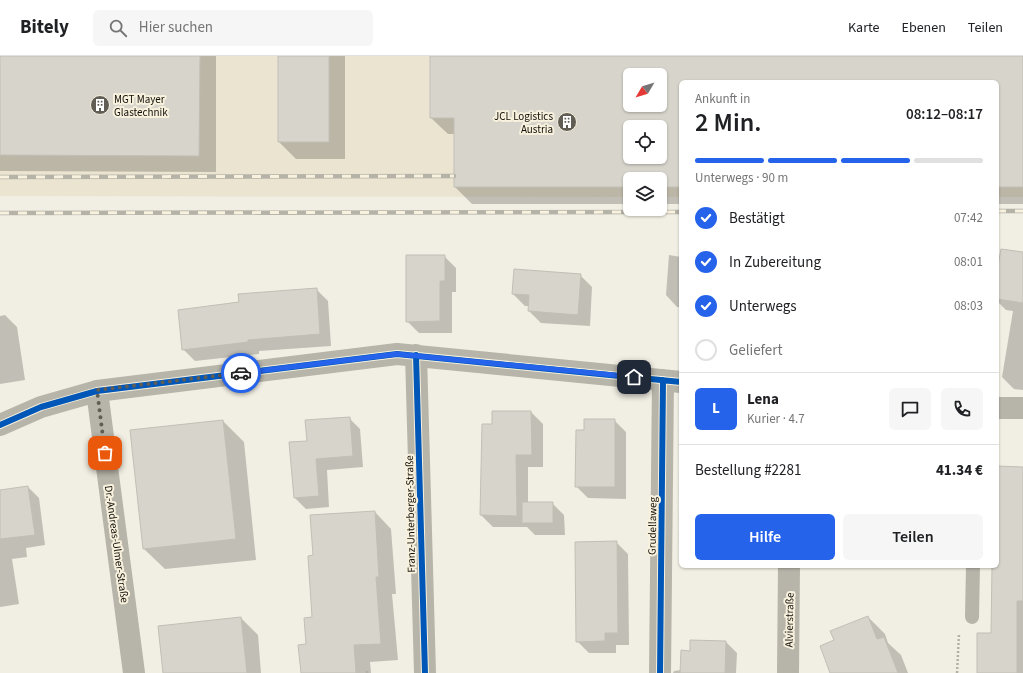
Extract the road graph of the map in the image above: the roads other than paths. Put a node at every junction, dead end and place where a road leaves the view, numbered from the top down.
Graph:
1 (416, 355) junction
2 (672, 381) edge
3 (97, 390) junction
4 (999, 408) edge
5 (1023, 408) edge
6 (0, 425) edge
7 (790, 568) edge
8 (973, 568) edge
9 (972, 617) road end
10 (134, 673) edge
11 (426, 673) edge
12 (660, 673) edge
13 (788, 673) edge

1 - 2 street
1 - 3 street
1 - 11 street, Franz-Unterberger-Straße
2 - 12 street, Grudellaweg
3 - 6 street
3 - 10 street, Dr.-Andreas-Ulmer-Straße
4 - 5 street
7 - 13 street, Alvierstraße
8 - 9 lane

